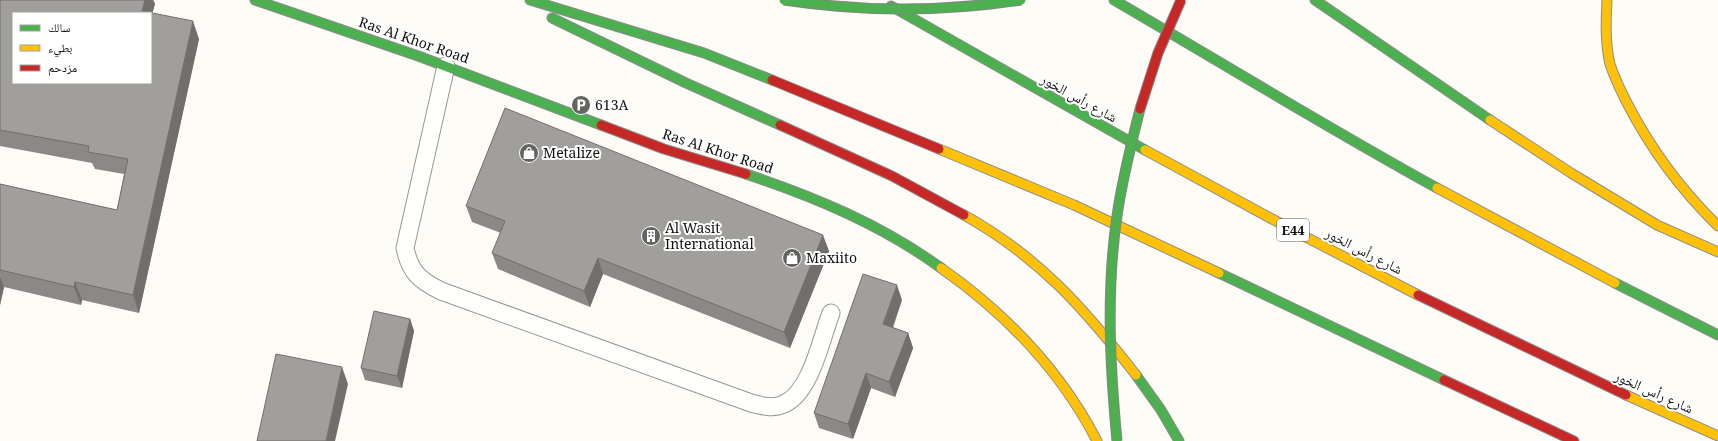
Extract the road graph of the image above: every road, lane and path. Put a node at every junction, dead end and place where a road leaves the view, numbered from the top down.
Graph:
1 (255, 0) edge
2 (784, 0) edge
3 (881, 0) edge
4 (1021, 0) edge
5 (1114, 0) edge
6 (1181, 0) edge
7 (1315, 0) edge
8 (1607, 0) edge
9 (526, 2) edge
10 (446, 66) junction
11 (1718, 226) edge
12 (1718, 252) edge
13 (831, 313) dead end
14 (1718, 335) edge
15 (1718, 436) edge
16 (1097, 441) edge
17 (1118, 441) edge
18 (1179, 441) edge
19 (1574, 441) edge

1 - 10 main road, Ras Al Khor Road
2 - 4 main road, bridge
3 - 15 main road, شارع رأس الخور / E44
5 - 14 main road
6 - 17 main road, bridge
7 - 12 main road
8 - 11 main road
9 - 18 main road
9 - 19 main road
10 - 13 lane
10 - 16 main road, Ras Al Khor Road

